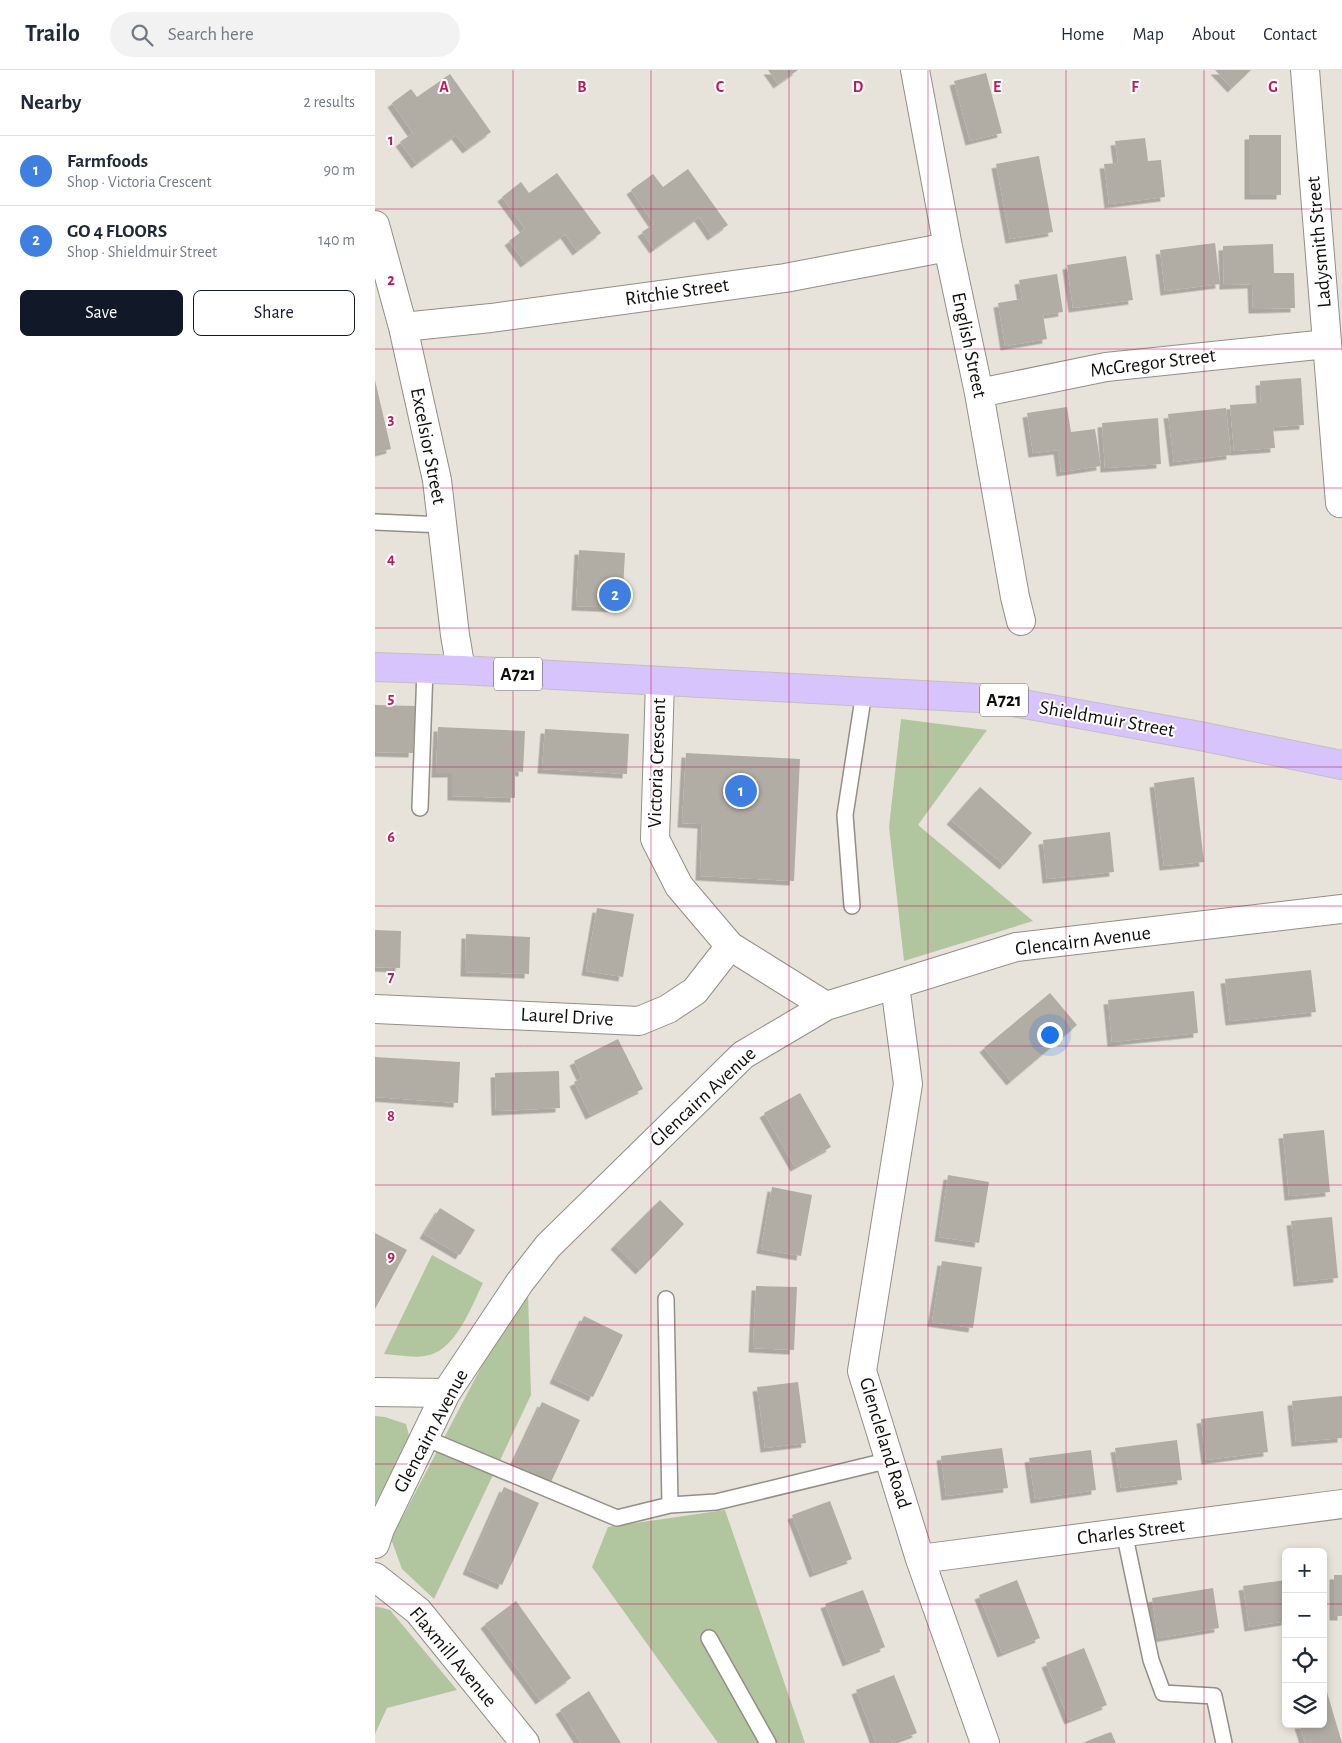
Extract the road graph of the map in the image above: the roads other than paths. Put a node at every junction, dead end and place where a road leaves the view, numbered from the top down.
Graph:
1 (915, 70) edge
2 (1305, 70) edge
3 (375, 225) edge
4 (948, 247) junction
5 (403, 328) junction
6 (1327, 344) junction
7 (979, 392) junction
8 (1341, 503) dead end
9 (375, 522) edge
10 (443, 525) junction
11 (1021, 621) dead end
12 (375, 667) edge
13 (425, 669) junction
14 (461, 670) junction
15 (660, 682) junction
16 (864, 692) junction
17 (1342, 765) edge
18 (420, 808) dead end
19 (852, 906) dead end
20 (1342, 910) edge
21 (730, 946) junction
22 (895, 985) junction
23 (826, 1006) junction
24 (375, 1009) edge
25 (666, 1299) dead end
26 (375, 1392) edge
27 (446, 1393) junction
28 (425, 1438) junction
29 (890, 1460) junction
30 (1342, 1504) edge
31 (670, 1505) junction
32 (1124, 1532) junction
33 (375, 1544) edge
34 (920, 1559) junction
35 (375, 1577) edge
36 (709, 1638) dead end
37 (525, 1743) edge
38 (768, 1743) edge
39 (985, 1743) edge
40 (1224, 1743) edge

1 - 4 street, English Street
2 - 6 street, Ladysmith Street
3 - 5 street, Excelsior Street
4 - 5 street, Ritchie Street
4 - 7 street, English Street
5 - 10 street, Excelsior Street
6 - 7 street, McGregor Street
6 - 8 street, Ladysmith Street
7 - 11 street, English Street
9 - 10 lane
10 - 14 street, Excelsior Street
12 - 13 main road, A721
13 - 14 main road, A721
13 - 18 lane
14 - 15 main road, A721
15 - 16 main road, Shieldmuir Street / A721
15 - 21 street, Victoria Crescent
16 - 17 main road, Shieldmuir Street / A721
16 - 19 lane
20 - 22 street, Glencairn Avenue
21 - 23 street, Victoria Crescent
21 - 24 street, Laurel Drive
22 - 23 street, Glencairn Avenue
22 - 29 street, Glencleland Road
23 - 27 street, Glencairn Avenue
25 - 31 lane
26 - 27 street
27 - 28 street, Glencairn Avenue
28 - 31 lane
28 - 33 street, Glencairn Avenue
29 - 31 lane
29 - 34 street, Glencleland Road
30 - 32 street, Charles Street
32 - 34 street, Charles Street
32 - 40 lane
34 - 39 street, Glencleland Road
35 - 37 street, Flaxmill Avenue
36 - 38 lane

